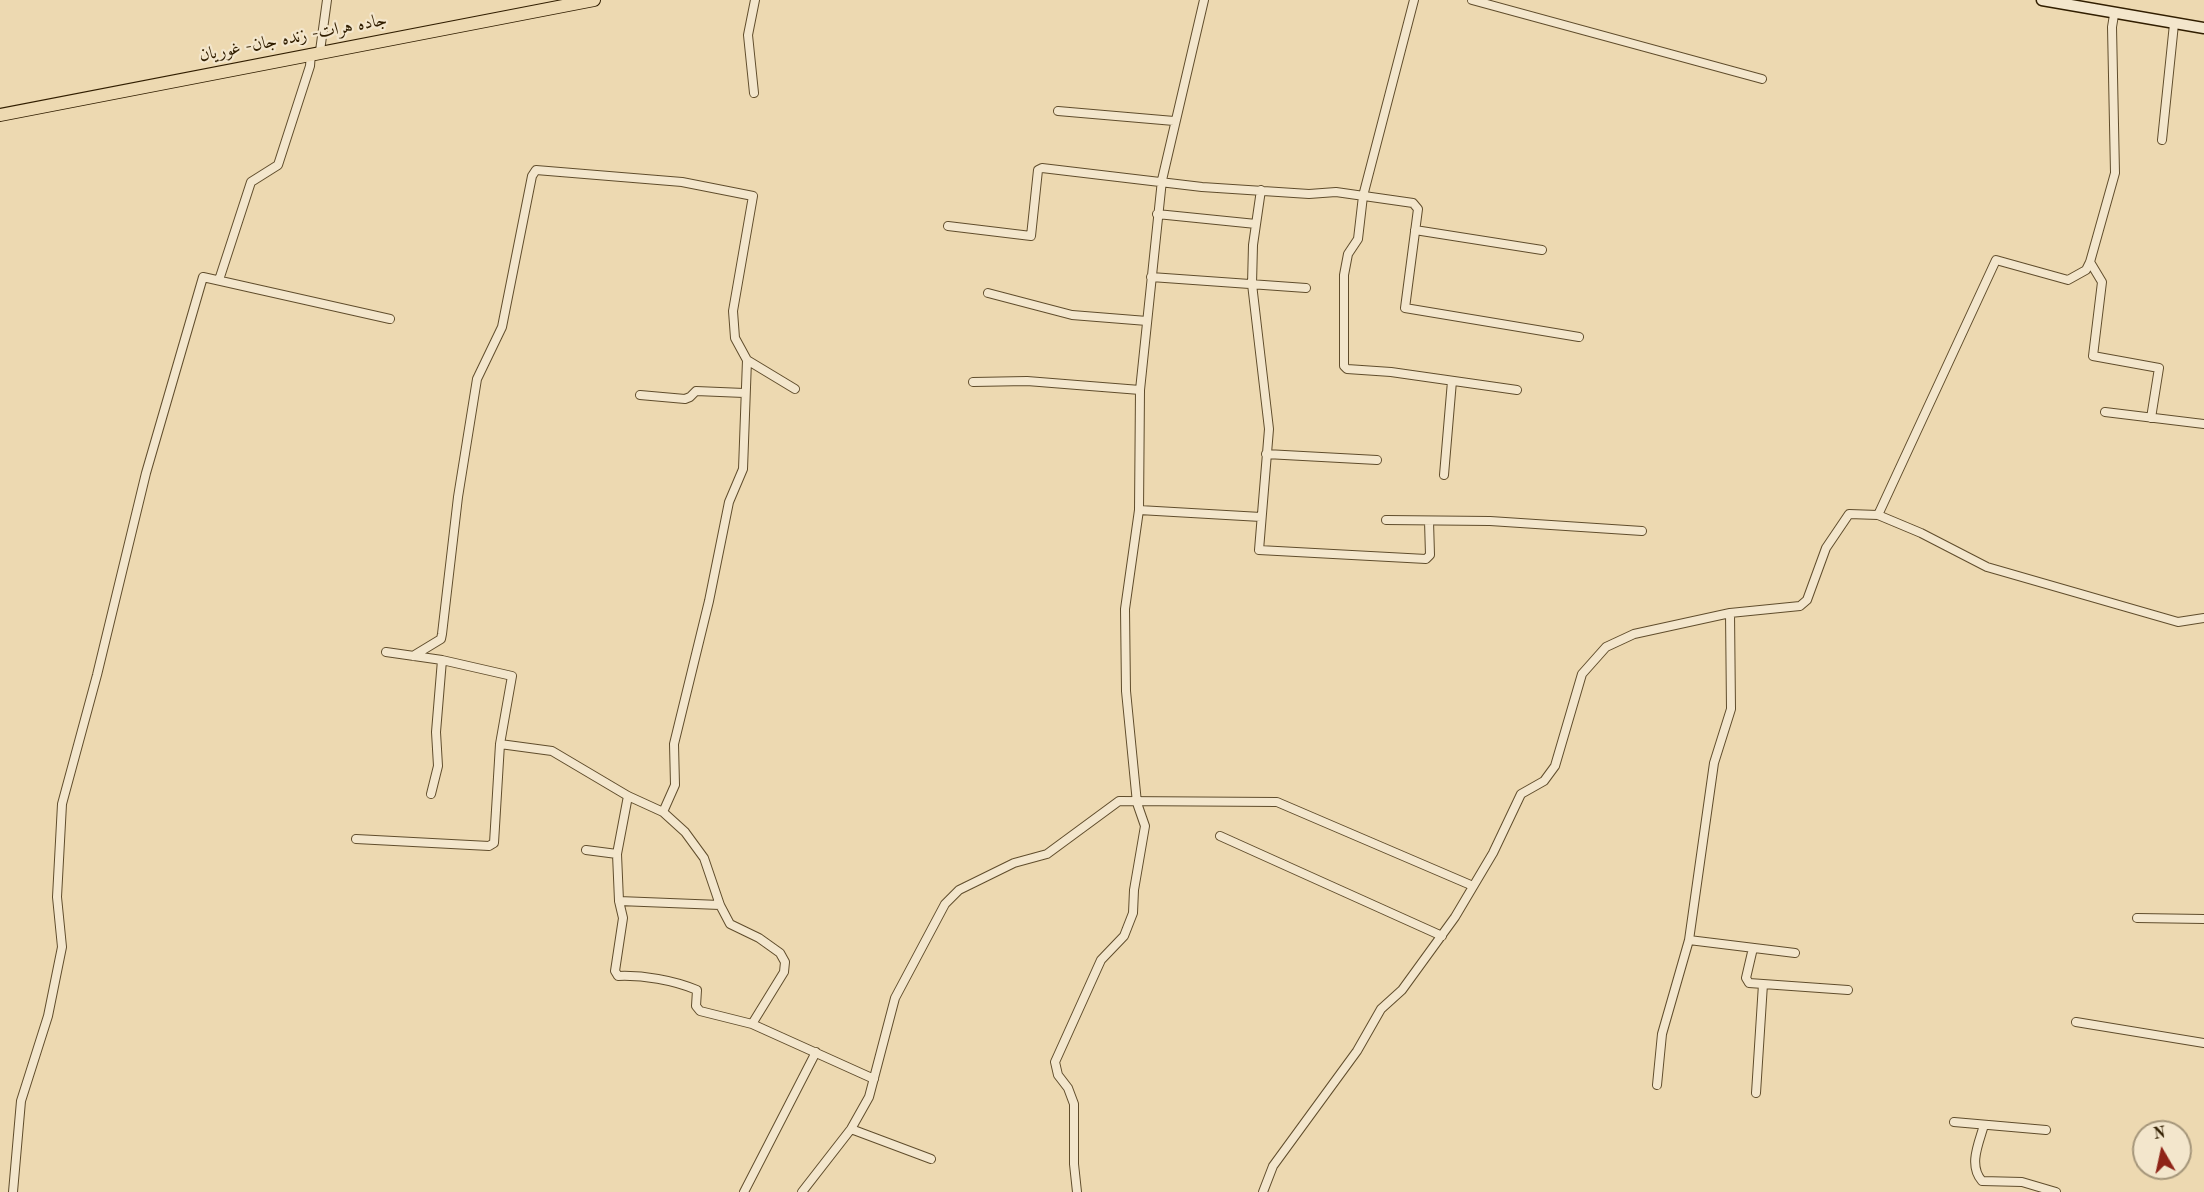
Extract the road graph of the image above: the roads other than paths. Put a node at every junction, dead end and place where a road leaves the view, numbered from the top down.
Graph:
1 (327, 0) edge
2 (594, 0) edge
3 (755, 0) edge
4 (1204, 0) edge
5 (1414, 0) edge
6 (1472, 0) edge
7 (2042, 0) edge
8 (2114, 15) junction
9 (2174, 24) junction
10 (2204, 28) edge
11 (315, 52) junction
12 (1762, 79) dead end
13 (754, 93) dead end
14 (1058, 111) dead end
15 (0, 115) edge
16 (1174, 121) junction
17 (2162, 140) dead end
18 (1162, 180) junction
19 (1261, 190) junction
20 (1363, 196) junction
21 (1157, 214) junction
22 (1256, 224) junction
23 (948, 226) dead end
24 (1415, 230) junction
25 (1542, 250) dead end
26 (2090, 262) junction
27 (1150, 277) junction
28 (219, 280) junction
29 (1252, 284) junction
30 (1306, 288) dead end
31 (988, 293) dead end
32 (390, 318) dead end
33 (1148, 321) junction
34 (1579, 337) dead end
35 (747, 360) junction
36 (1452, 381) junction
37 (973, 382) dead end
38 (795, 389) dead end
39 (1140, 390) junction
40 (1517, 390) dead end
41 (744, 393) junction
42 (640, 394) dead end
43 (2105, 412) dead end
44 (2151, 418) junction
45 (2204, 424) edge
46 (1266, 454) junction
47 (1377, 460) dead end
48 (1443, 475) dead end
49 (1139, 510) junction
50 (1878, 515) junction
51 (1261, 517) junction
52 (1386, 520) dead end
53 (1429, 521) junction
54 (1642, 531) dead end
55 (1730, 613) junction
56 (2204, 618) edge
57 (386, 652) dead end
58 (413, 656) junction
59 (442, 660) junction
60 (500, 744) junction
61 (431, 794) dead end
62 (628, 796) junction
63 (1137, 803) junction
64 (663, 812) junction
65 (1220, 836) dead end
66 (356, 839) dead end
67 (586, 850) dead end
68 (617, 854) junction
69 (1473, 886) junction
70 (619, 901) junction
71 (720, 905) junction
72 (2137, 918) dead end
73 (2204, 919) edge
74 (1442, 936) junction
75 (1689, 940) junction
76 (1753, 948) junction
77 (1795, 953) dead end
78 (1763, 984) junction
79 (1848, 990) dead end
80 (2076, 1022) dead end
81 (752, 1024) junction
82 (2204, 1043) edge
83 (816, 1052) junction
84 (874, 1079) junction
85 (1657, 1085) dead end
86 (1756, 1093) dead end
87 (1954, 1122) dead end
88 (1984, 1125) junction
89 (851, 1129) junction
90 (2046, 1130) dead end
91 (931, 1159) dead end
92 (13, 1192) edge
93 (744, 1192) edge
94 (802, 1192) edge
95 (1077, 1192) edge
96 (1263, 1192) edge
97 (2056, 1192) edge

1 - 11 street
2 - 11 main road, جاده هرات- زنده جان- غوریان
3 - 13 street
4 - 16 street
5 - 20 street
6 - 12 street
7 - 8 main road
8 - 9 main road
8 - 26 street
9 - 10 main road
9 - 17 street
11 - 15 main road, جاده هرات- زنده جان- غوریان
11 - 28 street
14 - 16 street
16 - 18 street
18 - 19 street
18 - 21 street
18 - 23 street
19 - 20 street
19 - 22 street
20 - 24 street
20 - 36 street
21 - 22 street
21 - 27 street
22 - 29 street
24 - 25 street
24 - 34 street
26 - 44 street
26 - 50 street
27 - 29 street
27 - 33 street
28 - 32 street
28 - 92 street
29 - 30 street
29 - 46 street
31 - 33 street
33 - 39 street
35 - 38 street
35 - 41 street
35 - 58 street
36 - 40 street
36 - 48 street
37 - 39 street
39 - 49 street
41 - 42 street
41 - 64 street
43 - 44 street
44 - 45 street
46 - 47 street
46 - 51 street
49 - 51 street
49 - 63 street
50 - 55 street
50 - 56 street
51 - 53 street
52 - 53 street
53 - 54 street
55 - 69 street
55 - 75 street
57 - 58 street
58 - 59 street
59 - 60 street
59 - 61 street
60 - 62 street
60 - 66 street
62 - 64 street
62 - 68 street
63 - 69 street
63 - 84 street
63 - 95 street
64 - 71 street
65 - 74 street
67 - 68 street
68 - 70 street
69 - 74 street
70 - 71 street
70 - 81 street
71 - 81 street
72 - 73 street
74 - 96 street
75 - 76 street
75 - 85 street
76 - 77 street
76 - 78 street
78 - 79 street
78 - 86 street
80 - 82 street
81 - 83 street
83 - 84 street
83 - 93 street
84 - 89 street
87 - 88 street
88 - 90 street
88 - 97 street
89 - 91 street
89 - 94 street

